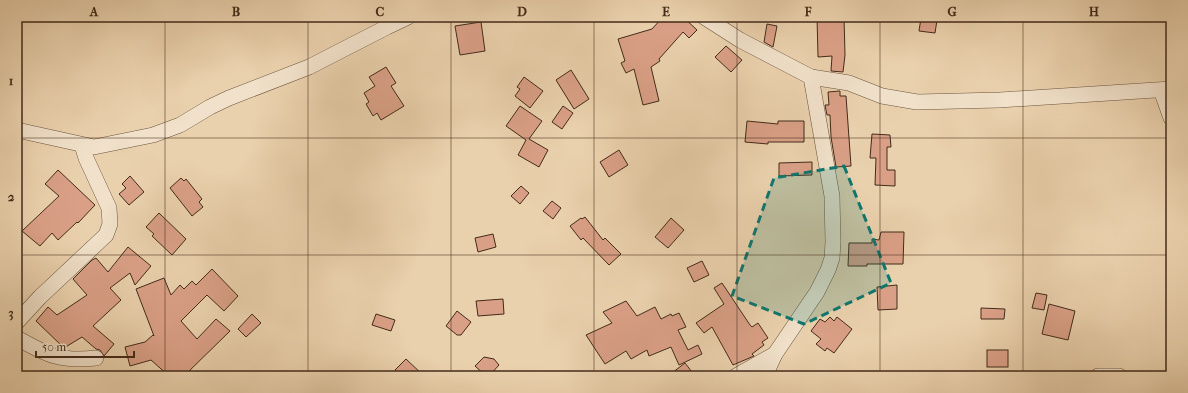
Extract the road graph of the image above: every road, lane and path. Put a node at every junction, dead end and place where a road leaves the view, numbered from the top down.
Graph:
1 (408, 17) edge
2 (704, 17) edge
3 (811, 77) junction
4 (1166, 90) edge
5 (1171, 118) edge
6 (17, 130) edge
7 (82, 145) junction
8 (17, 322) edge
9 (17, 338) edge
10 (775, 354) junction
11 (96, 358) dead end
12 (736, 376) edge
13 (765, 376) edge
14 (1098, 376) edge
15 (1119, 376) edge

1 - 7 street
2 - 3 street
3 - 4 street
3 - 10 street
4 - 5 street
6 - 7 street
7 - 8 street
9 - 11 street
10 - 12 street
10 - 13 street
14 - 15 street

